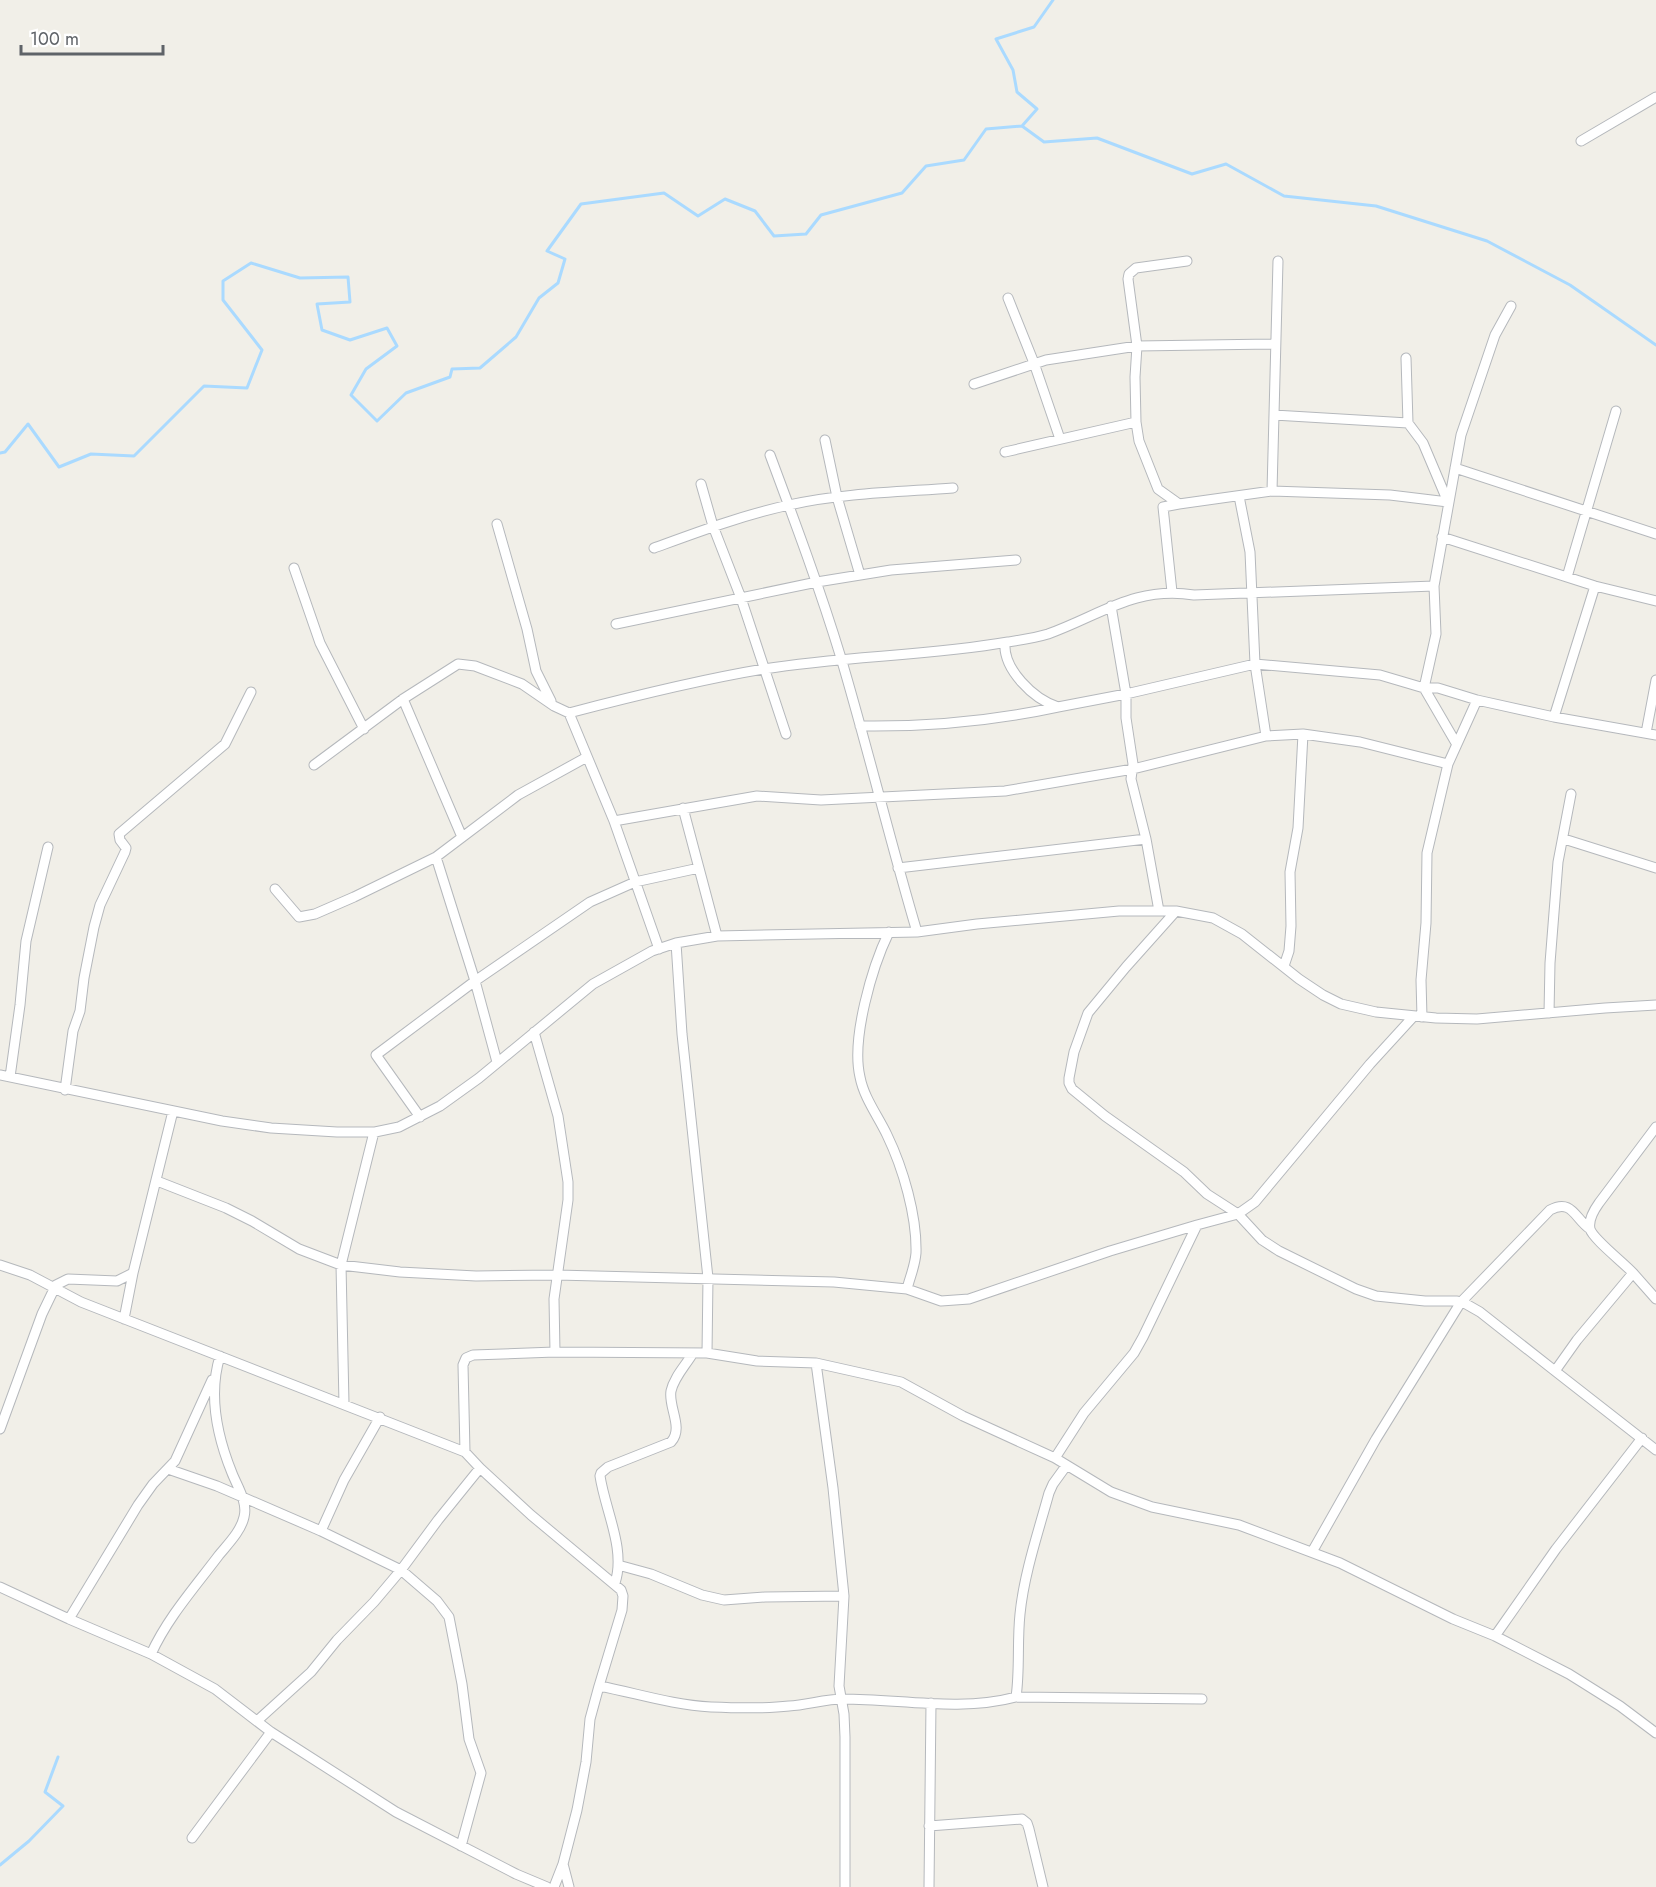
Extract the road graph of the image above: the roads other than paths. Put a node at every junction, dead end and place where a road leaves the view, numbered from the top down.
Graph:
1 (1656, 97) edge
2 (1581, 141) dead end
3 (1187, 261) dead end
4 (1278, 261) dead end
5 (1008, 298) dead end
6 (1511, 306) dead end
7 (1275, 344) junction
8 (1137, 346) junction
9 (1406, 358) dead end
10 (1034, 363) junction
11 (974, 384) dead end
12 (1616, 411) dead end
13 (1274, 415) junction
14 (1136, 422) junction
15 (1408, 423) junction
16 (1060, 439) junction
17 (825, 440) dead end
18 (1005, 452) dead end
19 (770, 455) dead end
20 (1455, 468) junction
21 (701, 484) dead end
22 (953, 488) dead end
23 (1272, 491) junction
24 (1239, 496) junction
25 (837, 497) junction
26 (1448, 502) junction
27 (1179, 504) junction
28 (788, 505) junction
29 (1587, 511) junction
30 (497, 524) dead end
31 (713, 526) junction
32 (1656, 534) edge
33 (1442, 537) junction
34 (654, 548) dead end
35 (1016, 560) dead end
36 (294, 568) dead end
37 (860, 575) junction
38 (1568, 577) junction
39 (817, 582) junction
40 (1434, 586) junction
41 (1595, 586) junction
42 (1173, 592) junction
43 (1253, 592) junction
44 (741, 598) junction
45 (1656, 601) edge
46 (1111, 606) junction
47 (616, 624) dead end
48 (1005, 642) junction
49 (841, 659) junction
50 (1255, 664) junction
51 (764, 669) junction
52 (1656, 680) edge
53 (1424, 688) junction
54 (251, 693) dead end
55 (1126, 694) junction
56 (403, 699) junction
57 (1477, 699) junction
58 (554, 706) junction
59 (1058, 707) junction
60 (569, 713) junction
61 (1554, 717) junction
62 (860, 726) junction
63 (364, 729) junction
64 (786, 734) dead end
65 (1303, 734) junction
66 (1651, 734) edge
67 (1266, 736) junction
68 (1456, 743) junction
69 (587, 757) junction
70 (314, 765) dead end
71 (1448, 765) junction
72 (1133, 769) junction
73 (1571, 794) dead end
74 (880, 798) junction
75 (683, 808) junction
76 (614, 821) junction
77 (462, 837) junction
78 (1146, 839) junction
79 (1564, 839) junction
80 (48, 847) dead end
81 (436, 857) junction
82 (699, 868) junction
83 (898, 868) junction
84 (1656, 868) edge
85 (635, 882) junction
86 (275, 889) dead end
87 (1176, 910) junction
88 (1159, 911) junction
89 (888, 932) junction
90 (917, 932) junction
91 (717, 936) junction
92 (676, 943) junction
93 (659, 949) junction
94 (1284, 966) junction
95 (475, 981) junction
96 (1656, 1005) edge
97 (1550, 1013) junction
98 (1418, 1017) junction
99 (534, 1032) junction
100 (497, 1062) junction
101 (0, 1075) edge
102 (10, 1077) junction
103 (65, 1090) junction
104 (173, 1111) junction
105 (420, 1117) junction
106 (1656, 1126) edge
107 (374, 1132) junction
108 (157, 1181) junction
109 (1238, 1214) junction
110 (1197, 1225) junction
111 (1590, 1229) junction
112 (0, 1265) edge
113 (340, 1265) junction
114 (133, 1273) junction
115 (1633, 1273) junction
116 (557, 1275) junction
117 (708, 1278) junction
118 (54, 1288) junction
119 (908, 1289) junction
120 (1656, 1299) edge
121 (1461, 1302) junction
122 (124, 1318) junction
123 (555, 1352) junction
124 (693, 1353) junction
125 (707, 1353) junction
126 (220, 1356) junction
127 (816, 1363) junction
128 (1555, 1371) junction
129 (214, 1375) junction
130 (344, 1404) junction
131 (380, 1417) junction
132 (0, 1429) edge
133 (1642, 1438) junction
134 (1656, 1450) edge
135 (465, 1452) junction
136 (1055, 1458) junction
137 (1066, 1466) junction
138 (480, 1468) junction
139 (168, 1469) junction
140 (242, 1497) junction
141 (321, 1531) junction
142 (1312, 1552) junction
143 (618, 1565) junction
144 (401, 1570) junction
145 (615, 1583) junction
146 (0, 1587) edge
147 (844, 1596) junction
148 (69, 1619) junction
149 (1495, 1636) junction
150 (151, 1654) junction
151 (598, 1686) junction
152 (1016, 1697) junction
153 (841, 1699) junction
154 (1202, 1700) dead end
155 (931, 1704) junction
156 (256, 1721) junction
157 (271, 1732) junction
158 (1656, 1733) edge
159 (929, 1826) junction
160 (192, 1838) dead end
161 (461, 1845) junction
162 (563, 1864) junction
163 (547, 1887) edge
164 (554, 1887) edge
165 (569, 1887) edge
166 (845, 1887) edge
167 (929, 1887) edge
168 (1043, 1887) edge

1 - 2 street
3 - 8 street
4 - 7 street
5 - 10 street
6 - 20 street
7 - 8 street
7 - 13 street
8 - 10 street
8 - 14 street
9 - 15 street
10 - 11 street
10 - 16 street
12 - 29 street
13 - 15 street
13 - 23 street
14 - 16 street
14 - 27 street
15 - 26 street
16 - 18 street
17 - 25 street
19 - 28 street
20 - 26 street
20 - 29 street
21 - 31 street
22 - 25 street
23 - 24 street
23 - 26 street
24 - 27 street
24 - 43 street
25 - 28 street
25 - 37 street
26 - 33 street
27 - 42 street
28 - 31 street
28 - 39 street
29 - 32 street
29 - 38 street
30 - 58 street
31 - 34 street
31 - 44 street
33 - 38 street
33 - 40 street
35 - 37 street
36 - 63 street
37 - 39 street
38 - 41 street
39 - 44 street
39 - 49 street
40 - 43 street
40 - 53 street
41 - 45 street
41 - 61 street
42 - 43 street
42 - 46 street
43 - 50 street
44 - 47 street
44 - 51 street
46 - 48 street
46 - 55 street
48 - 49 street
48 - 59 street
49 - 51 street
49 - 62 street
50 - 53 street
50 - 55 street
50 - 67 street
51 - 60 street
51 - 64 street
52 - 66 street
53 - 57 street
53 - 68 street
54 - 103 street
55 - 59 street
55 - 72 street
56 - 58 street
56 - 63 street
56 - 77 street
57 - 61 street
57 - 68 street
58 - 60 street
59 - 62 street
60 - 69 street
61 - 66 street
62 - 74 street
63 - 70 street
65 - 67 street
65 - 71 street
65 - 94 street
67 - 72 street
68 - 71 street
69 - 76 street
69 - 77 street
71 - 98 street
72 - 74 street
72 - 78 street
73 - 79 street
74 - 75 street
74 - 83 street
75 - 76 street
75 - 82 street
76 - 85 street
77 - 81 street
78 - 83 street
78 - 88 street
79 - 84 street
79 - 97 street
80 - 102 street
81 - 86 street
81 - 95 street
82 - 85 street
82 - 91 street
83 - 90 street
85 - 93 street
85 - 95 street
87 - 88 street
87 - 94 street
87 - 109 street
88 - 90 street
89 - 90 street
89 - 91 street
89 - 119 street
91 - 92 street
92 - 93 street
92 - 117 street
93 - 99 street
94 - 98 street
95 - 100 street
95 - 105 street
96 - 97 street
97 - 98 street
98 - 109 street
99 - 100 street
99 - 116 street
100 - 105 street
101 - 102 street
102 - 103 street
103 - 104 street
104 - 107 street
104 - 108 street
105 - 107 street
106 - 111 street
107 - 113 street
108 - 113 street
108 - 114 street
109 - 110 street
109 - 121 street
110 - 119 street
110 - 136 street
111 - 115 street
111 - 121 street
112 - 118 street
113 - 116 street
113 - 130 street
114 - 118 street
114 - 122 street
115 - 120 street
115 - 128 street
116 - 117 street
116 - 123 street
117 - 119 street
117 - 125 street
118 - 122 street
118 - 132 street
121 - 128 street
121 - 142 street
122 - 126 street
123 - 124 street
123 - 135 street
124 - 125 street
124 - 143 street
125 - 127 street
126 - 129 street
126 - 130 street
127 - 136 street
127 - 147 street
128 - 133 street
129 - 139 street
129 - 140 street
130 - 131 street
131 - 135 street
131 - 141 street
133 - 134 street
133 - 149 street
135 - 138 street
136 - 137 street
137 - 142 street
137 - 152 street
138 - 144 street
138 - 145 street
139 - 140 street
139 - 148 street
140 - 141 street
140 - 150 street
141 - 144 street
142 - 149 street
143 - 145 street
143 - 147 street
144 - 156 street
144 - 161 street
145 - 151 street
146 - 148 street
147 - 153 street
148 - 150 street
149 - 158 street
150 - 156 street
151 - 153 street
151 - 162 street
152 - 154 street
152 - 155 street
153 - 155 street
153 - 166 street
155 - 159 street
156 - 157 street
157 - 160 street
157 - 161 street
159 - 167 street
159 - 168 street
161 - 163 street
162 - 164 street
162 - 165 street

